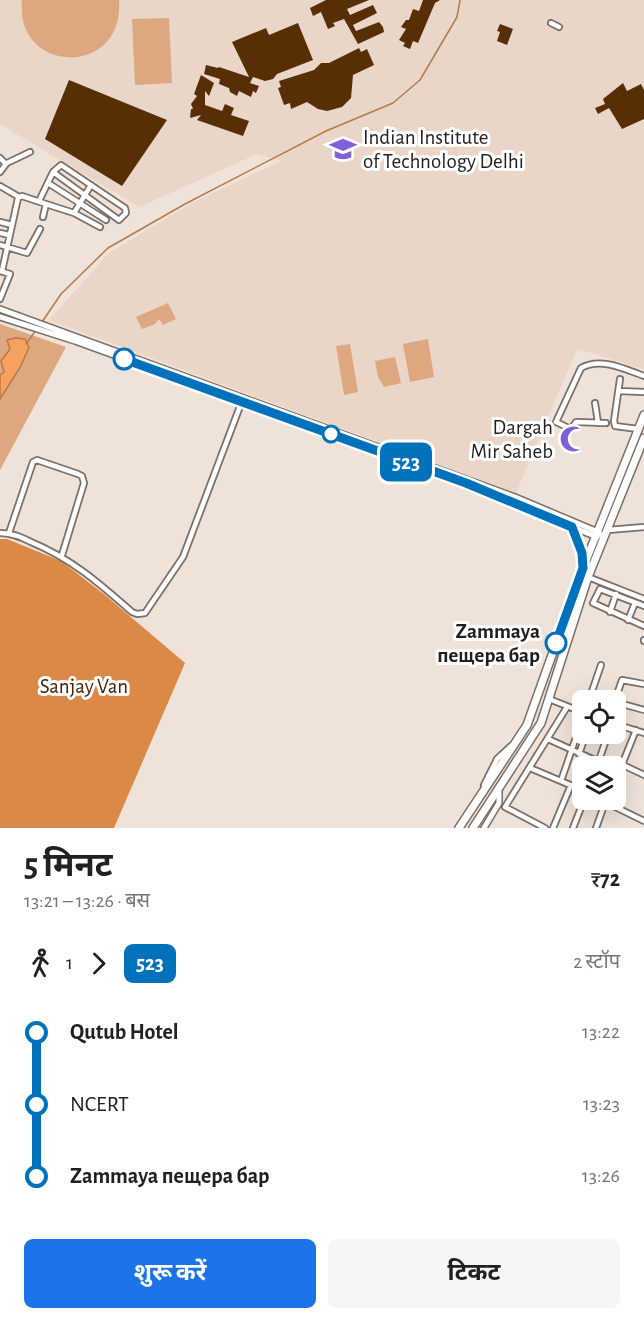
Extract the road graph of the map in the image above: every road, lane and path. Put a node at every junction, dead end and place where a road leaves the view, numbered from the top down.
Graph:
1 (551, 24) dead end
2 (559, 27) dead end
3 (30, 152) dead end
4 (0, 158) edge
5 (5, 165) junction
6 (0, 172) edge
7 (52, 172) junction
8 (48, 183) junction
9 (91, 185) junction
10 (0, 186) edge
11 (85, 195) junction
12 (19, 197) junction
13 (39, 201) junction
14 (80, 203) junction
15 (46, 204) junction
16 (74, 213) junction
17 (43, 217) dead end
18 (106, 220) dead end
19 (0, 222) edge
20 (12, 225) junction
21 (100, 227) dead end
22 (40, 229) dead end
23 (0, 233) edge
24 (9, 234) junction
25 (0, 245) edge
26 (6, 247) junction
27 (1, 271) edge
28 (0, 299) edge
29 (0, 309) edge
30 (0, 317) edge
31 (39, 326) junction
32 (644, 376) edge
33 (620, 380) dead end
34 (618, 391) junction
35 (644, 392) edge
36 (242, 400) junction
37 (595, 403) dead end
38 (644, 415) edge
39 (549, 420) dead end
40 (556, 422) junction
41 (598, 423) junction
42 (606, 423) dead end
43 (638, 429) junction
44 (644, 438) edge
45 (644, 526) edge
46 (572, 527) junction
47 (608, 530) junction
48 (0, 533) edge
49 (9, 533) junction
50 (597, 534) junction
51 (604, 538) junction
52 (62, 555) junction
53 (583, 568) junction
54 (588, 578) junction
55 (618, 593) junction
56 (644, 599) edge
57 (635, 603) junction
58 (644, 606) edge
59 (610, 612) junction
60 (628, 620) junction
61 (644, 626) edge
62 (601, 665) dead end
63 (644, 684) edge
64 (592, 690) edge
65 (619, 690) edge
66 (549, 699) junction
67 (626, 704) edge
68 (567, 707) junction
69 (572, 709) edge
70 (644, 710) edge
71 (626, 727) edge
72 (636, 730) junction
73 (644, 733) edge
74 (548, 739) junction
75 (573, 744) edge
76 (582, 744) edge
77 (571, 750) junction
78 (579, 754) junction
79 (583, 756) edge
80 (626, 757) edge
81 (626, 766) edge
82 (530, 768) junction
83 (644, 775) edge
84 (561, 781) junction
85 (571, 785) joint
86 (498, 792) junction
87 (580, 810) edge
88 (601, 810) edge
89 (623, 810) edge
90 (644, 821) edge
91 (459, 828) edge
92 (473, 828) edge
93 (484, 828) edge
94 (544, 828) edge
95 (553, 828) edge
96 (573, 828) edge
97 (596, 828) edge

1 - 2 street
3 - 5 street
4 - 5 street
5 - 6 street
7 - 8 street
7 - 9 street
7 - 11 street
8 - 13 street
8 - 14 street
9 - 11 street
9 - 11 street
10 - 12 street
11 - 14 street
12 - 13 street
12 - 20 street
13 - 15 street
14 - 16 street
14 - 18 street
15 - 16 street
15 - 17 street
16 - 21 street
19 - 20 street
20 - 24 street
22 - 26 street
23 - 24 street
24 - 26 street
25 - 26 street
26 - 27 street
27 - 28 street
29 - 31 main road
30 - 31 main road
31 - 36 main road
32 - 40 street
33 - 34 street
34 - 35 street
34 - 43 street
36 - 46 main road
36 - 50 main road
36 - 52 street
37 - 41 street
38 - 43 highway
39 - 40 street
40 - 41 street
41 - 42 street
43 - 50 highway
44 - 47 highway
45 - 47 street
46 - 50 main road
46 - 53 main road
47 - 51 highway
48 - 49 street
49 - 52 street
49 - 52 street
50 - 51 main road
50 - 53 highway
51 - 54 highway
53 - 91 highway
54 - 55 street
54 - 66 highway
55 - 56 street
55 - 57 street
55 - 59 street
55 - 59 street
57 - 58 street
57 - 60 street
59 - 60 street
60 - 61 street
62 - 64 street
63 - 65 street
66 - 68 street
66 - 86 highway
67 - 70 street
68 - 69 street
68 - 74 street
71 - 72 street
72 - 73 street
72 - 80 street
74 - 77 street
74 - 82 street
75 - 77 street
76 - 78 street
77 - 78 street
77 - 84 street
78 - 79 street
81 - 83 street
82 - 84 street
82 - 94 street
84 - 85 street
85 - 95 street
86 - 92 highway
86 - 93 main road
87 - 96 street
88 - 97 street
89 - 90 street

